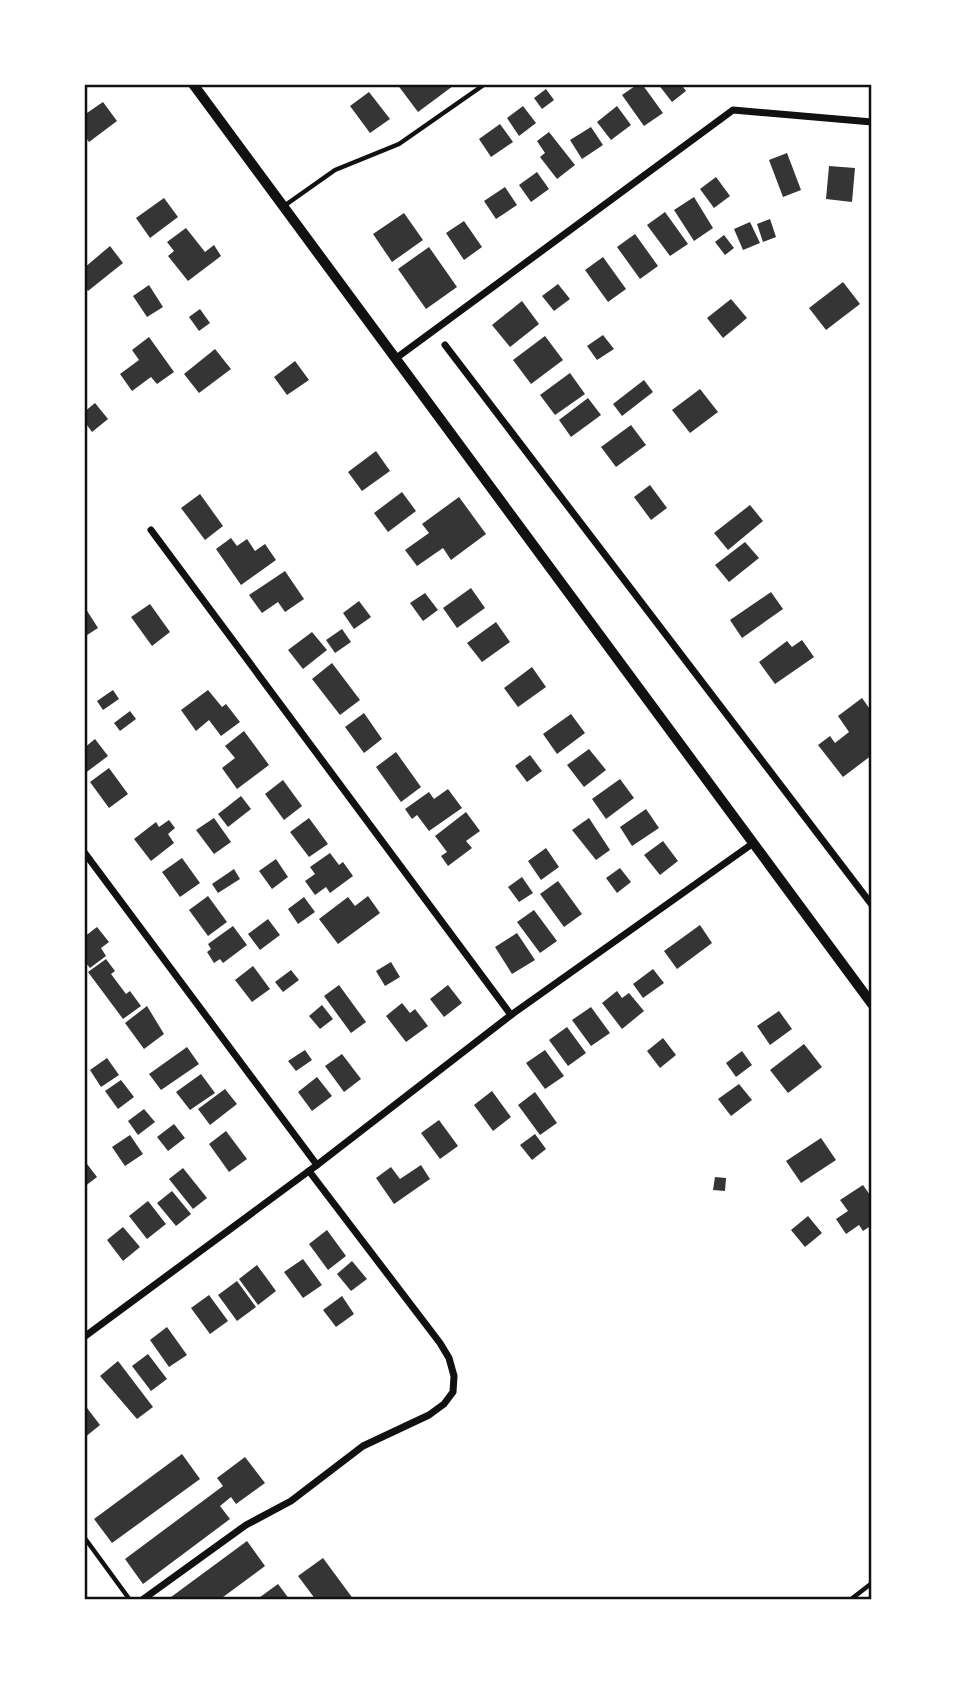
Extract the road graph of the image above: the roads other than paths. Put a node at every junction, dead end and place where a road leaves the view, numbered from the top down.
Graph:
1 (193, 84) edge
2 (485, 84) edge
3 (872, 122) edge
4 (284, 207) junction
5 (445, 345) dead end
6 (395, 359) junction
7 (151, 530) dead end
8 (752, 844) junction
9 (84, 852) edge
10 (872, 905) edge
11 (872, 1004) edge
12 (511, 1015) junction
13 (317, 1165) junction
14 (309, 1171) junction
15 (84, 1337) edge
16 (84, 1537) edge
17 (872, 1583) edge
18 (130, 1600) edge
19 (142, 1600) edge
20 (850, 1600) edge

1 - 4 street
2 - 4 lane
3 - 6 street
4 - 6 street
5 - 10 street
6 - 8 street
7 - 12 street
8 - 11 street
8 - 12 street
9 - 13 street
12 - 13 street
13 - 14 street
14 - 15 street
14 - 19 street
16 - 18 lane
17 - 20 lane

